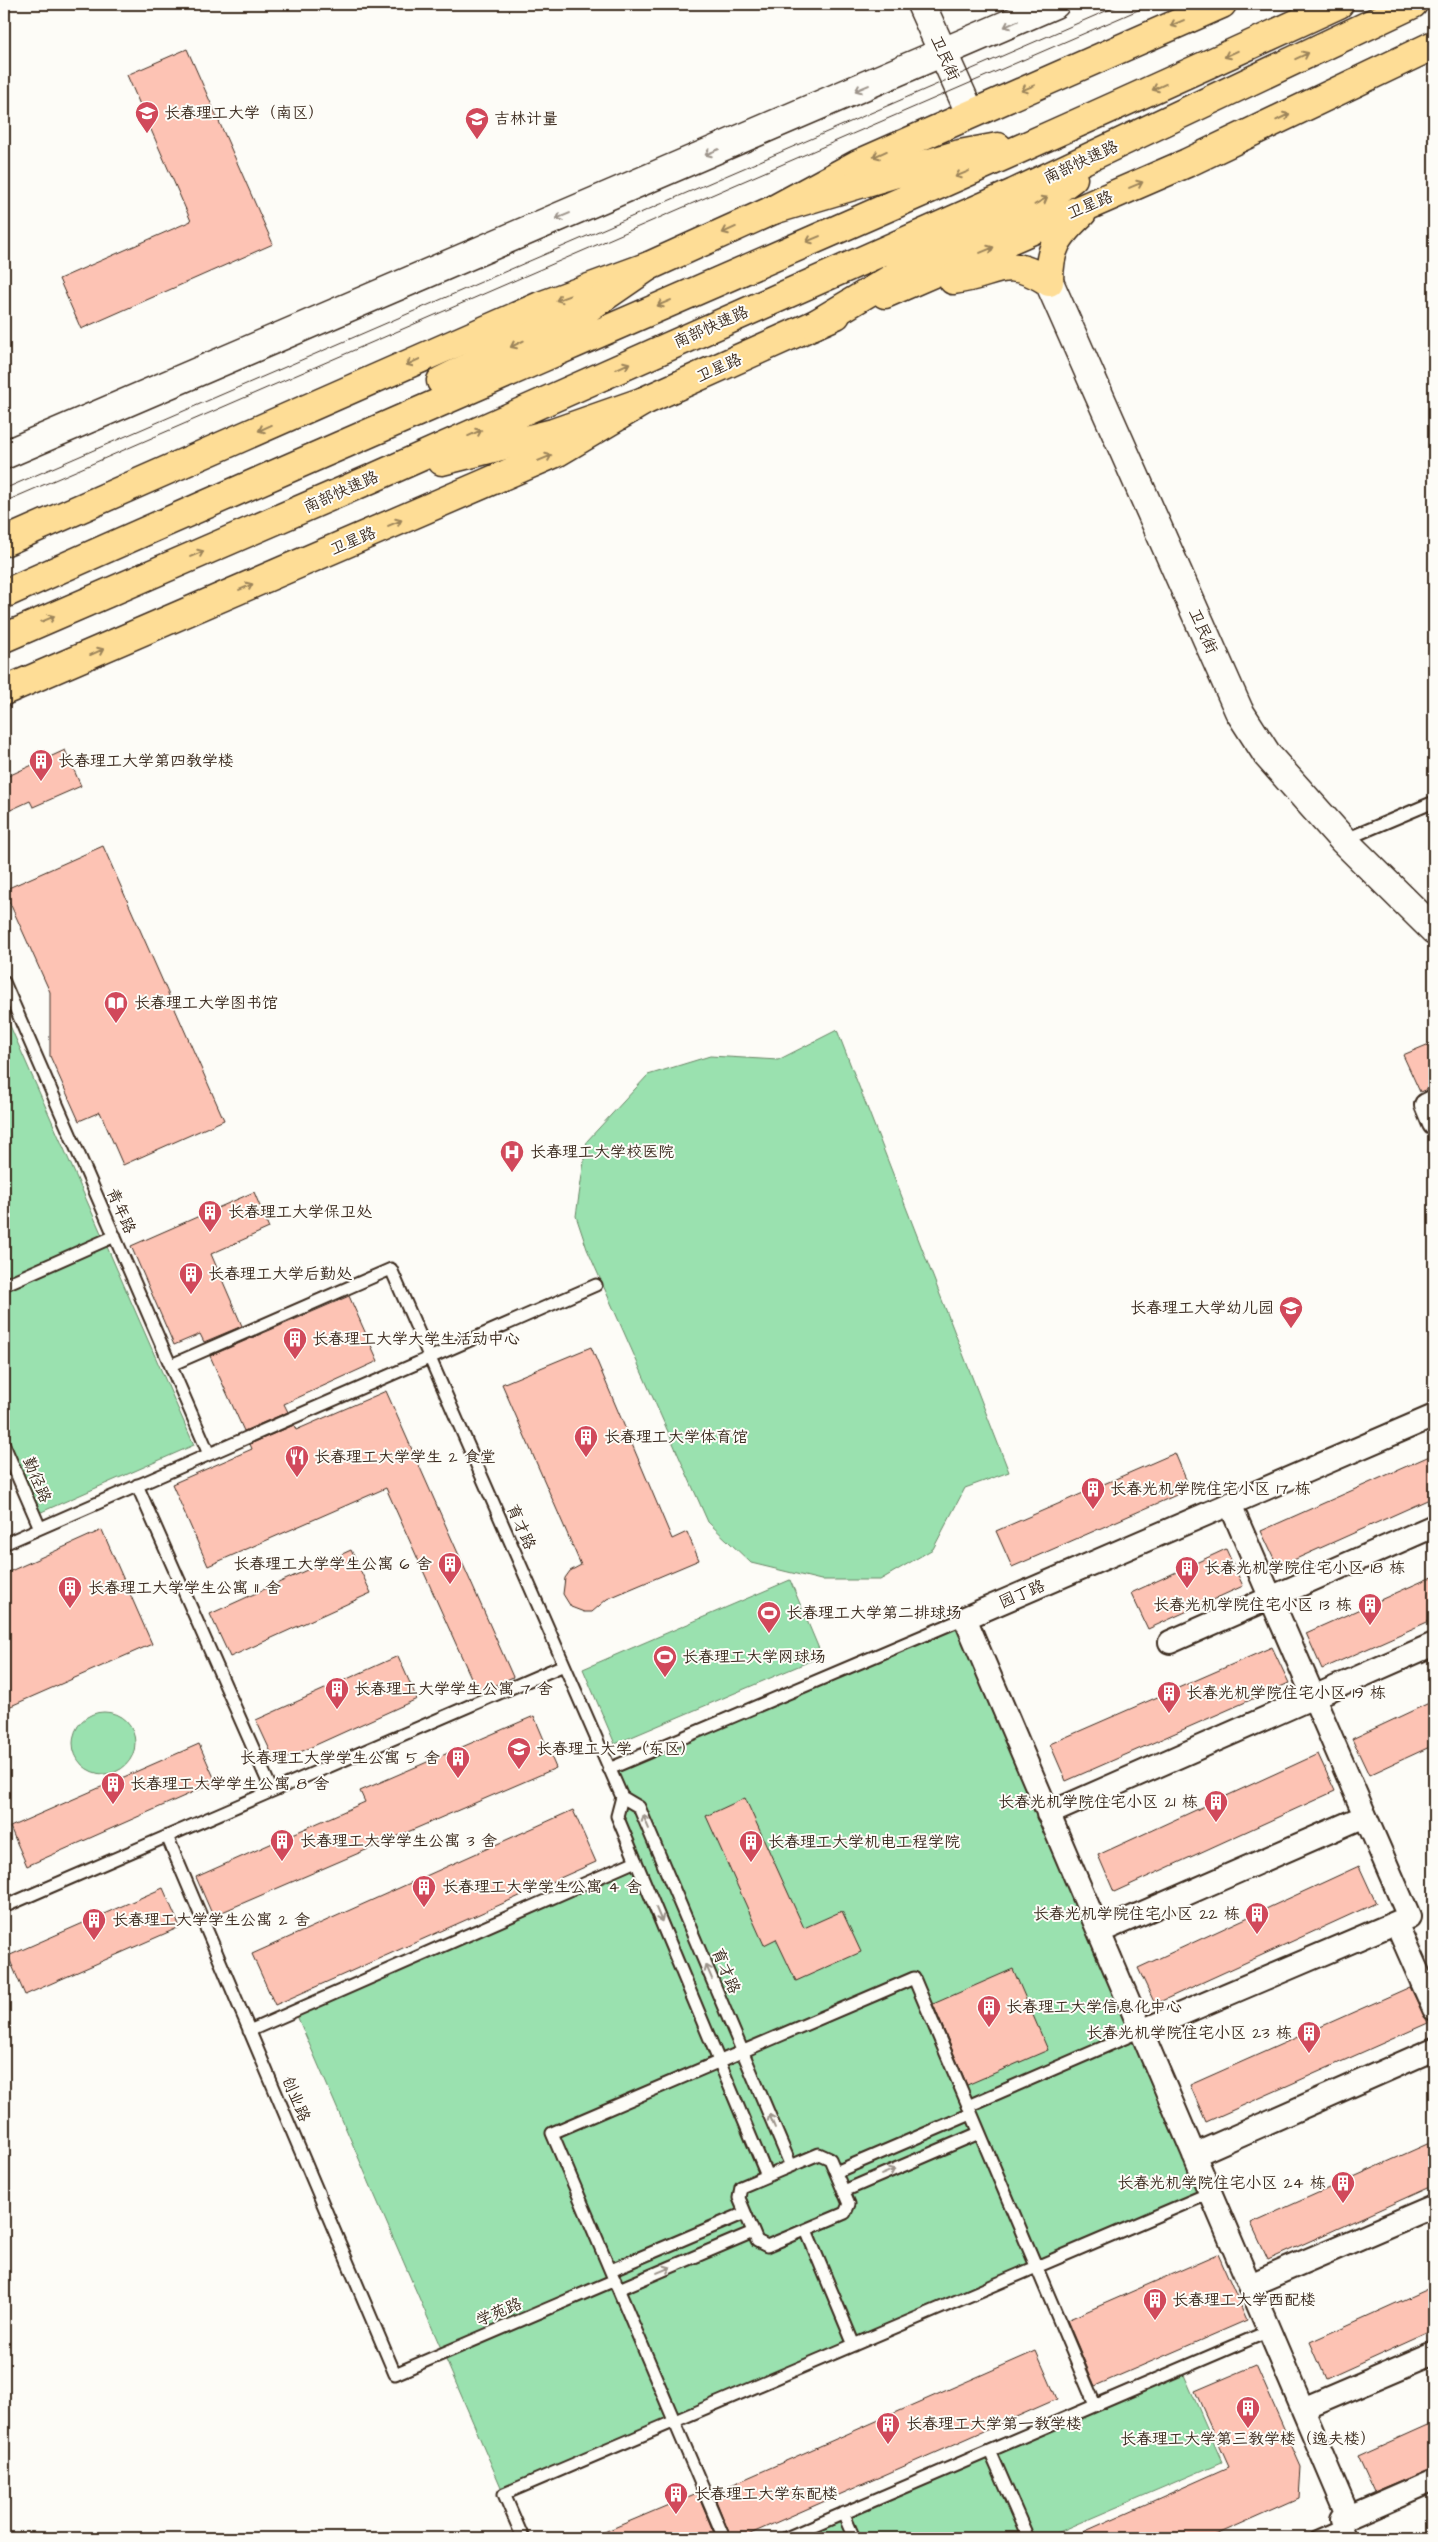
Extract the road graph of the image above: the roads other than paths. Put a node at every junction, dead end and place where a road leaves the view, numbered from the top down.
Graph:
1 (921, 4) edge
2 (1056, 4) edge
3 (1222, 4) edge
4 (1339, 4) edge
5 (1413, 4) edge
6 (1434, 45) edge
7 (943, 54) junction
8 (970, 113) junction
9 (1039, 141) junction
10 (1117, 145) junction
11 (1090, 205) junction
12 (774, 210) junction
13 (649, 266) junction
14 (1048, 282) junction
15 (905, 286) junction
16 (814, 325) junction
17 (644, 401) junction
18 (4, 455) edge
19 (287, 467) junction
20 (373, 478) junction
21 (4, 542) edge
22 (4, 594) edge
23 (4, 638) edge
24 (4, 691) edge
25 (1434, 802) edge
26 (1343, 840) junction
27 (1434, 930) edge
28 (4, 982) edge
29 (1434, 1101) edge
30 (1434, 1124) edge
31 (114, 1236) junction
32 (596, 1285) dead end
33 (4, 1286) edge
34 (430, 1358) junction
35 (171, 1365) junction
36 (1434, 1416) edge
37 (4, 1445) edge
38 (209, 1454) junction
39 (137, 1485) junction
40 (1230, 1504) junction
41 (1434, 1526) edge
42 (40, 1528) junction
43 (4, 1544) edge
44 (1271, 1598) junction
45 (965, 1618) junction
46 (1170, 1642) dead end
47 (1434, 1644) edge
48 (564, 1665) junction
49 (1314, 1698) junction
50 (609, 1769) junction
51 (272, 1790) junction
52 (622, 1798) junction
53 (1048, 1814) junction
54 (1365, 1816) junction
55 (167, 1836) junction
56 (636, 1861) junction
57 (6, 1900) edge
58 (1396, 1922) junction
59 (1098, 1932) junction
60 (1434, 2010) edge
61 (250, 2031) junction
62 (1141, 2031) junction
63 (1434, 2049) edge
64 (743, 2052) junction
65 (720, 2062) junction
66 (970, 2110) junction
67 (979, 2133) junction
68 (1194, 2155) junction
69 (792, 2166) junction
70 (836, 2172) junction
71 (767, 2176) junction
72 (844, 2191) junction
73 (1210, 2193) junction
74 (1434, 2206) edge
75 (745, 2213) junction
76 (806, 2230) junction
77 (753, 2232) junction
78 (1036, 2268) junction
79 (615, 2280) junction
80 (1250, 2285) junction
81 (1269, 2330) junction
82 (854, 2345) junction
83 (1434, 2353) edge
84 (395, 2374) joint
85 (1095, 2405) junction
86 (1302, 2409) junction
87 (675, 2421) junction
88 (990, 2450) junction
89 (1434, 2480) edge
90 (843, 2513) junction
91 (1346, 2529) edge
92 (523, 2538) edge
93 (724, 2538) edge
94 (786, 2538) edge
95 (854, 2538) edge
96 (1028, 2538) edge
97 (1315, 2538) edge

1 - 7 main road, 卫民街
2 -> 7 main road
3 -> 8 main road
4 -> 9 main road
10 -> 5 main road, 南部快速路
11 -> 6 main road, 卫星路
7 - 8 main road, 卫民街
7 -> 18 main road
8 -> 12 main road
9 - 12 main road
9 -> 19 main road
16 -> 10 main road
20 -> 10 main road, 南部快速路
11 - 14 main road
15 -> 11 main road, 卫星路
12 -> 13 main road
13 -> 19 main road
13 -> 21 main road
14 - 15 main road
14 - 26 main road, 卫民街
15 - 16 main road, 卫星路
16 - 17 main road, 卫星路
17 - 20 main road
24 -> 17 main road, 卫星路
19 - 22 main road
23 -> 20 main road, 南部快速路
25 - 26 lane
26 - 27 main road, 卫民街
28 - 31 lane, 青年路
29 - 30 street
31 - 33 lane
31 - 35 lane, 青年路
32 - 34 lane
34 - 35 lane, 育才路
34 - 38 lane
34 - 48 lane, 育才路
35 - 38 lane, 青年路
36 - 40 street, 园丁路
37 - 42 lane, 勤径路
38 - 39 lane
39 - 42 lane
39 - 51 lane
40 - 44 street
40 - 45 street, 园丁路
41 - 44 street
42 - 43 lane
44 - 46 street
44 - 49 street
45 - 50 lane, 园丁路
45 - 53 street
47 - 49 street
48 - 50 lane, 育才路
48 - 51 lane
49 - 53 street
49 - 54 street
50 - 52 lane, 育才路
51 - 55 lane
52 - 56 lane
64 -> 52 lane, 育才路
53 - 59 street
54 - 58 street
54 - 59 street
55 - 57 lane
55 - 61 lane, 创业路
56 - 61 lane
56 -> 65 lane
58 - 60 street
58 - 62 street
59 - 62 street
61 - 84 lane, 创业路
62 - 66 lane
62 - 68 street
63 - 68 street
64 - 65 lane
64 - 66 lane
69 -> 64 lane, 育才路
65 - 71 lane
65 - 79 lane
66 - 67 lane
66 - 70 lane
72 -> 67 lane
67 - 78 lane
68 - 73 street
69 - 70 lane
69 - 71 lane
70 - 72 lane
71 - 75 lane
72 - 76 lane
73 - 78 lane
73 - 80 street
74 - 80 street
75 - 77 lane
75 - 79 lane, 学苑路
76 - 77 lane
76 - 82 lane
79 -> 77 lane, 学苑路
78 - 82 lane
78 - 85 lane
79 - 84 lane, 学苑路
79 - 87 lane
80 - 81 street
81 - 85 lane
81 - 86 street
82 - 87 lane
83 - 86 street
85 - 88 lane
86 - 91 street
87 - 92 lane
87 - 93 lane
88 - 90 lane
88 - 96 lane
89 - 91 street
90 - 94 lane
90 - 95 lane
91 - 97 lane

